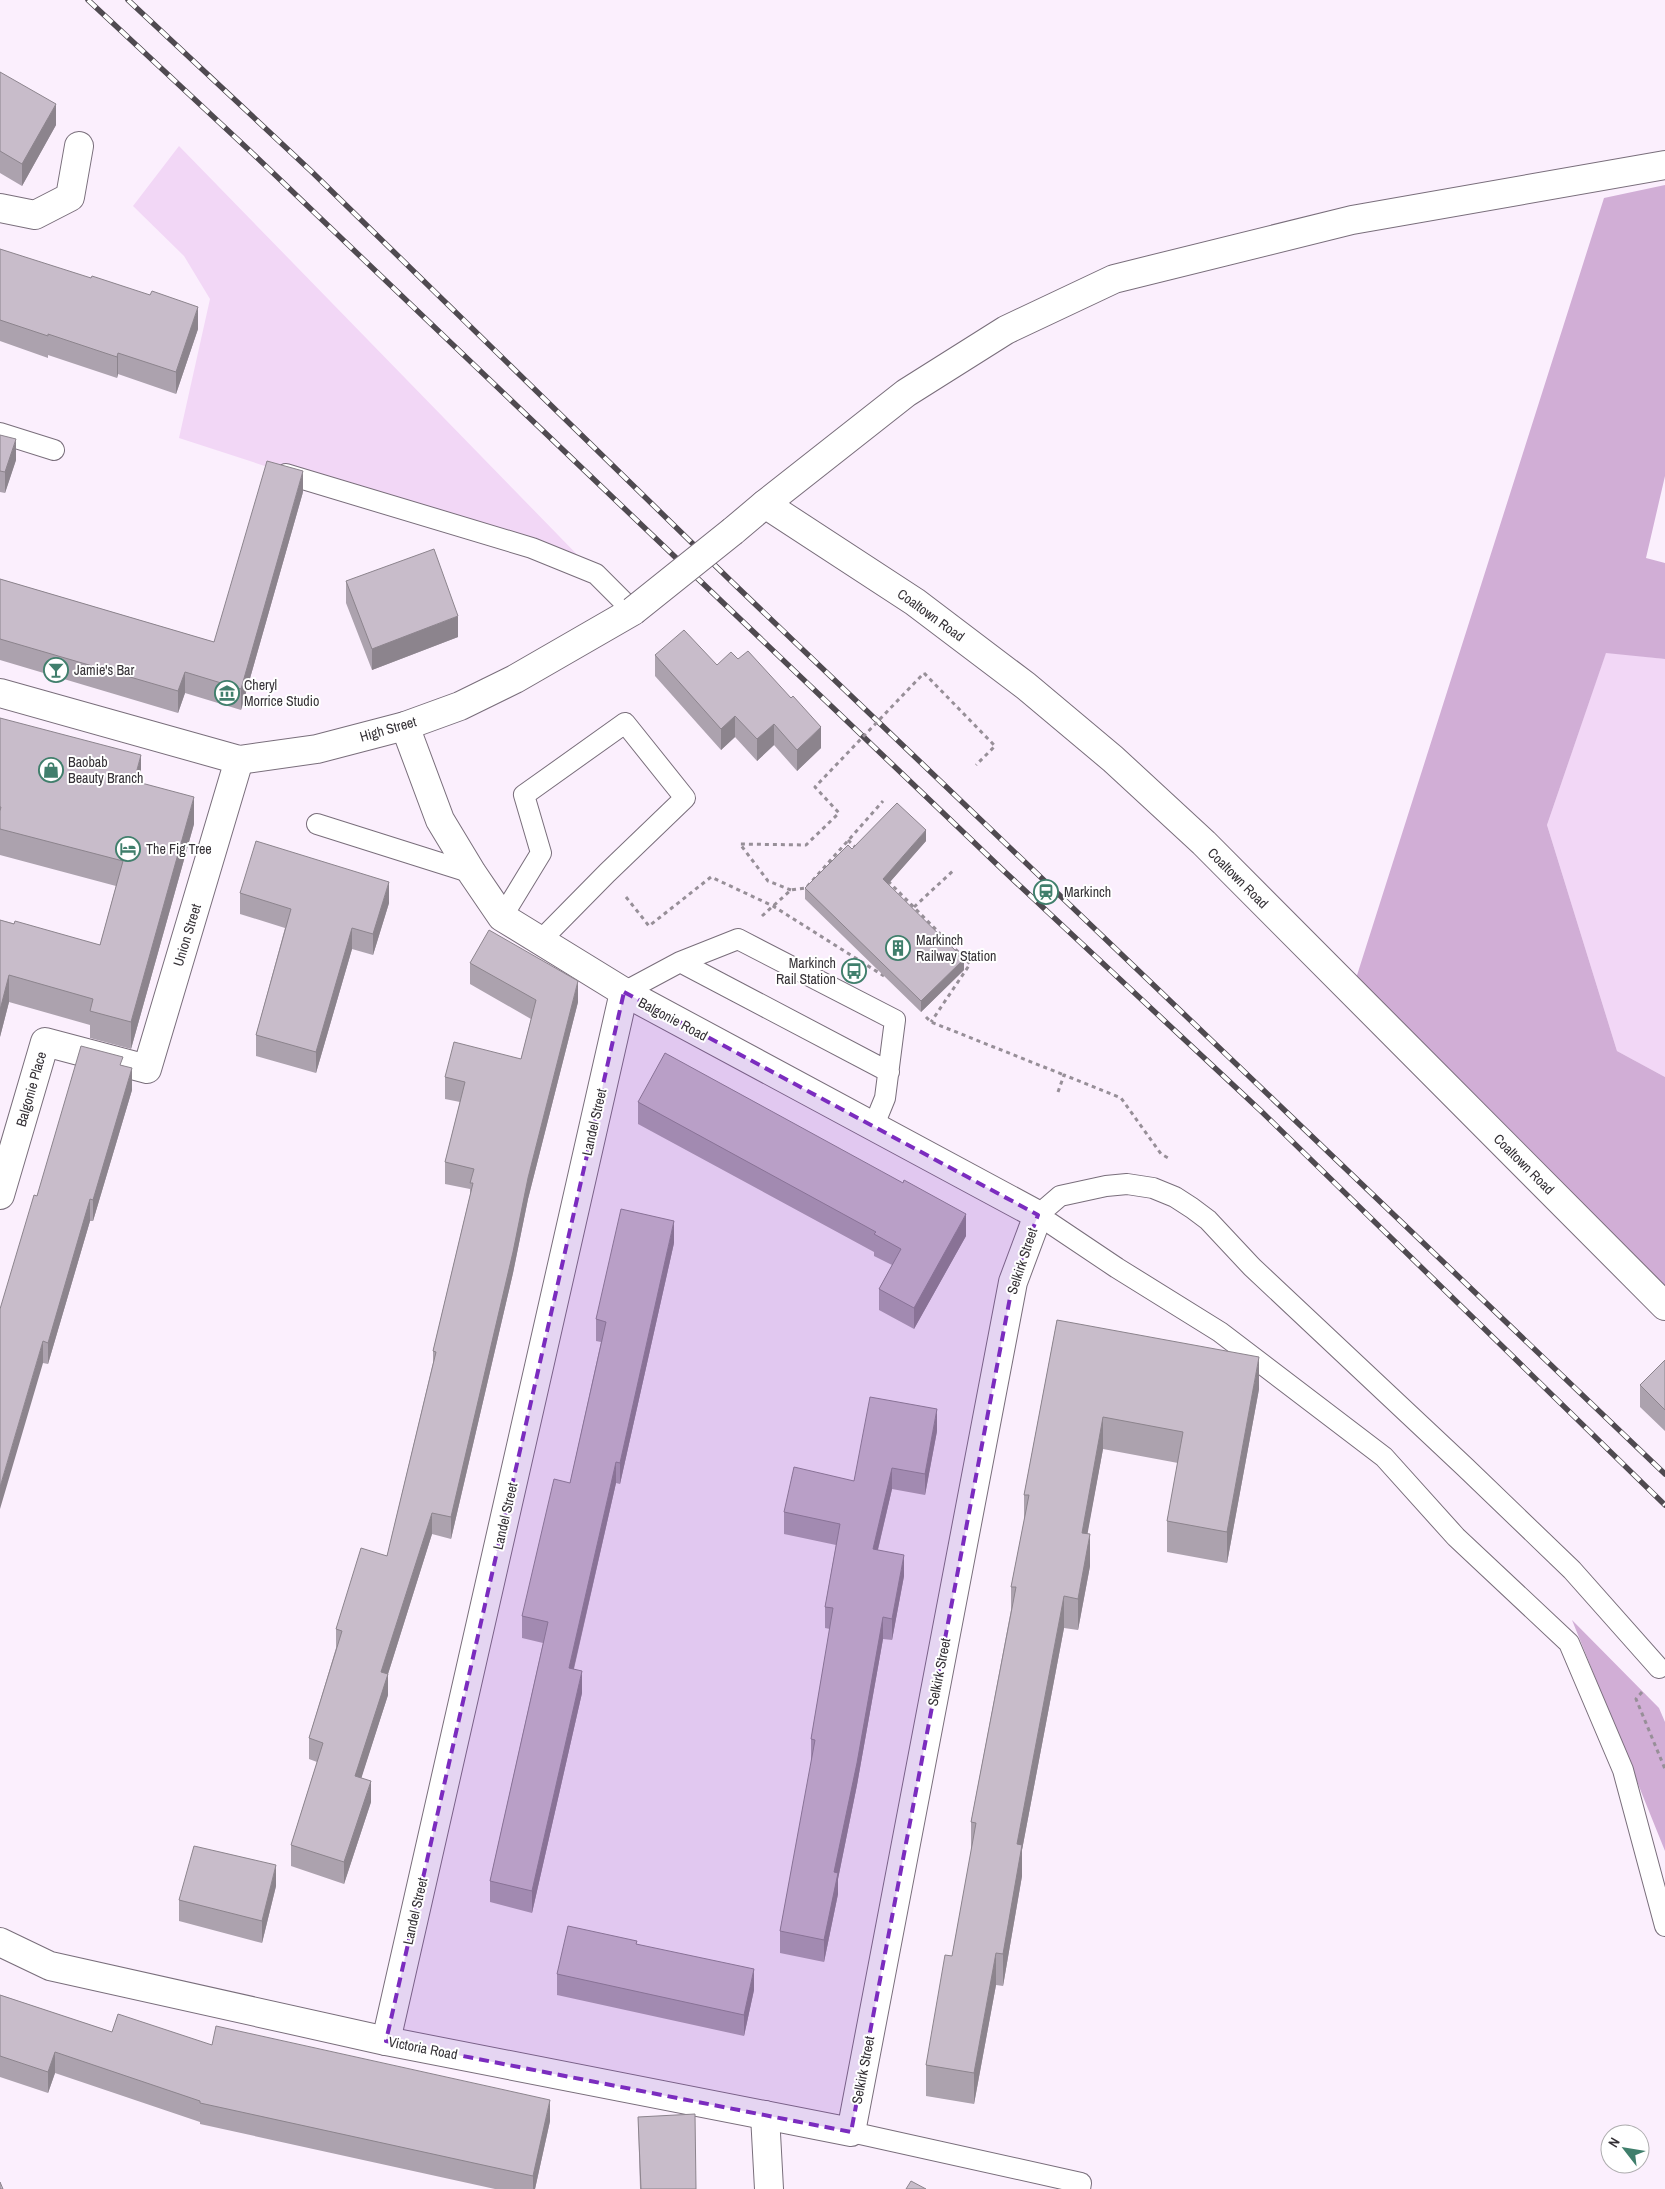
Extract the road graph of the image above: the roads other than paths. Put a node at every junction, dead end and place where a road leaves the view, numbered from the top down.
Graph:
1 (79, 146) dead end
2 (1665, 165) edge
3 (0, 208) edge
4 (0, 433) edge
5 (54, 450) dead end
6 (286, 474) edge
7 (765, 504) junction
8 (633, 611) junction
9 (0, 693) edge
10 (405, 726) junction
11 (239, 760) junction
12 (318, 824) dead end
13 (472, 873) junction
14 (502, 917) junction
15 (539, 942) junction
16 (680, 962) junction
17 (624, 992) junction
18 (105, 1058) joint
19 (889, 1072) junction
20 (874, 1125) junction
21 (0, 1196) edge
22 (1038, 1215) junction
23 (1665, 1306) edge
24 (1659, 1668) road end
25 (1665, 1926) edge
26 (0, 1942) edge
27 (386, 2041) junction
28 (765, 2115) junction
29 (851, 2132) junction
30 (769, 2189) edge
31 (1080, 2189) edge

1 - 3 street
2 - 7 street, High Street
4 - 5 lane
6 - 8 lane
7 - 8 street, High Street, bridge
7 - 23 street, Coaltown Road
8 - 10 street, High Street
9 - 11 street, High Street
10 - 11 street, High Street
10 - 13 street, Balgonie Road
11 - 18 street, Union Street
12 - 13 lane
13 - 14 street, Balgonie Road
14 - 15 street, Balgonie Road
14 - 15 lane
15 - 17 street, Balgonie Road
16 - 17 lane
16 - 19 lane
16 - 19 lane
17 - 20 street, Balgonie Road
17 - 27 street, Landel Street
18 - 21 street, Balgonie Place
19 - 20 lane
20 - 22 street, Balgonie Road
22 - 24 lane
22 - 25 lane
22 - 29 street, Selkirk Street
26 - 27 street, Victoria Road
27 - 28 street, Victoria Road
28 - 29 street, Victoria Road
28 - 30 street
29 - 31 lane

